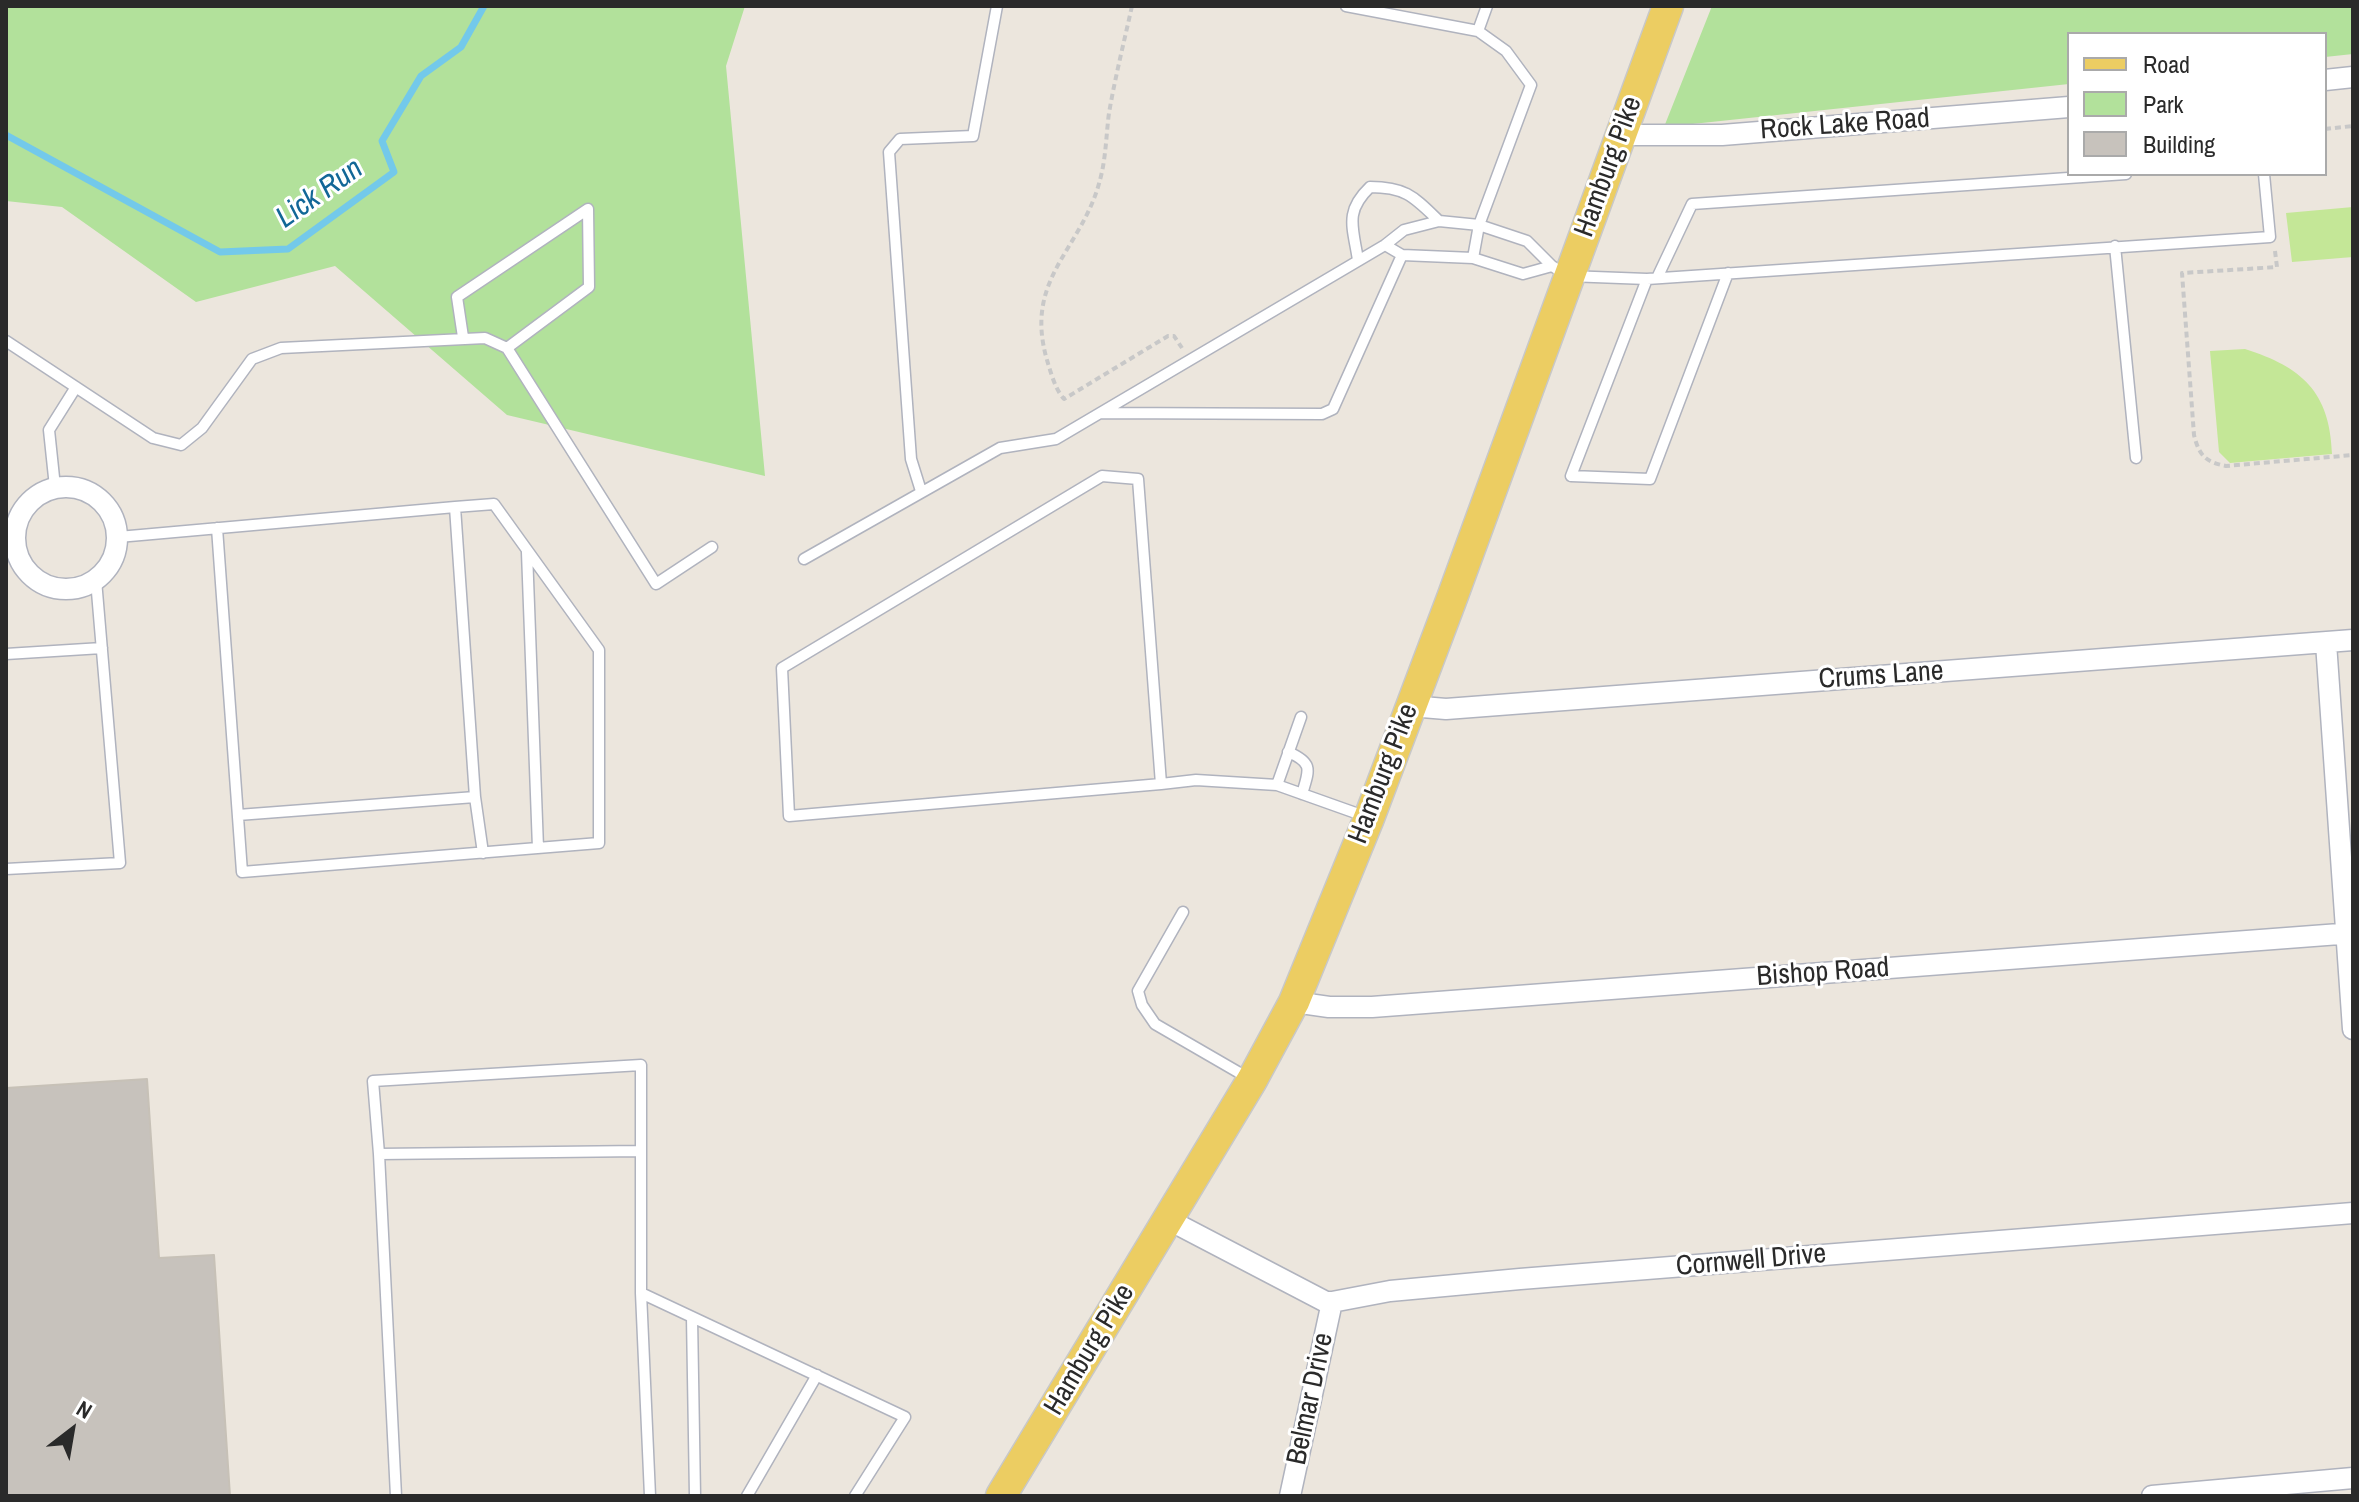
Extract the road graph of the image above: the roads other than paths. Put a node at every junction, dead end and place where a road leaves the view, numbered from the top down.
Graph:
1 (997, 6) edge
2 (1346, 6) edge
3 (1487, 6) edge
4 (1668, 6) edge
5 (1478, 31) junction
6 (2353, 77) edge
7 (2327, 80) edge
8 (2067, 107) edge
9 (1621, 135) junction
10 (2097, 176) edge
11 (2264, 176) edge
12 (1439, 221) junction
13 (1479, 225) junction
14 (1385, 245) junction
15 (2115, 246) junction
16 (1402, 255) junction
17 (1473, 258) junction
18 (1358, 260) junction
19 (1560, 271) junction
20 (1728, 273) junction
21 (1652, 279) junction
22 (463, 337) junction
23 (6, 341) edge
24 (507, 348) junction
25 (76, 387) junction
26 (1101, 413) junction
27 (2136, 458) dead end
28 (55, 487) junction
29 (921, 491) junction
30 (455, 507) junction
31 (13, 519) edge
32 (217, 528) junction
33 (118, 537) junction
34 (712, 547) dead end
35 (527, 550) junction
36 (804, 559) dead end
37 (6, 577) edge
38 (33, 578) junction
39 (96, 580) junction
40 (2353, 640) edge
41 (2326, 643) junction
42 (102, 648) junction
43 (6, 654) edge
44 (1410, 706) junction
45 (1301, 717) dead end
46 (1288, 752) junction
47 (1161, 784) junction
48 (1277, 785) junction
49 (1302, 794) junction
50 (475, 797) junction
51 (238, 815) junction
52 (1369, 818) junction
53 (538, 848) junction
54 (483, 853) junction
55 (6, 869) edge
56 (1183, 912) dead end
57 (2349, 934) edge
58 (1294, 1002) junction
59 (2353, 1029) edge
60 (1252, 1080) junction
61 (641, 1151) junction
62 (379, 1154) junction
63 (2353, 1213) edge
64 (1169, 1220) junction
65 (641, 1293) junction
66 (1332, 1302) junction
67 (692, 1317) junction
68 (817, 1375) junction
69 (2353, 1478) edge
70 (396, 1496) edge
71 (650, 1496) edge
72 (695, 1496) edge
73 (747, 1496) edge
74 (855, 1496) edge
75 (1001, 1496) edge
76 (1290, 1496) edge
77 (2152, 1496) edge

1 - 29 lane
2 - 5 lane
3 - 5 lane
4 - 9 main road, Hamburg Pike
5 - 13 lane
6 - 7 street
8 - 9 street, Rock Lake Road
9 - 19 main road, Hamburg Pike
10 - 21 lane
11 - 15 lane
12 - 13 lane
12 - 14 lane
12 - 18 lane
13 - 17 lane
13 - 19 lane
14 - 16 lane
14 - 18 lane
15 - 20 lane
15 - 27 lane
16 - 17 lane
16 - 26 lane
17 - 19 lane
18 - 26 lane
19 - 21 lane
19 - 44 main road, Hamburg Pike
20 - 21 lane
20 - 21 lane
22 - 24 lane
22 - 24 lane
22 - 25 lane
23 - 25 lane
24 - 34 lane
25 - 28 lane
26 - 29 lane
28 - 31 street
28 - 33 street
29 - 36 lane
30 - 32 lane
30 - 35 lane
30 - 50 lane
31 - 38 street
32 - 33 lane
32 - 51 lane
33 - 39 street
35 - 53 lane
35 - 53 lane
37 - 38 street
38 - 39 street
39 - 42 lane
40 - 41 street, Crums Lane
41 - 44 street, Crums Lane
41 - 57 street
42 - 43 lane
42 - 55 lane
44 - 52 main road, Hamburg Pike
45 - 46 lane
46 - 48 lane
46 - 49 lane
47 - 47 lane
47 - 48 lane
48 - 49 lane
49 - 52 lane
50 - 51 lane
50 - 54 lane
51 - 54 lane
52 - 58 main road, Hamburg Pike
53 - 54 lane
56 - 60 lane
57 - 58 street, Bishop Road
57 - 59 street
58 - 60 main road, Hamburg Pike
60 - 64 main road, Hamburg Pike
61 - 62 lane
61 - 62 lane
61 - 65 lane
62 - 70 lane
63 - 66 street, Cornwell Drive
64 - 66 street
64 - 75 main road, Hamburg Pike
65 - 67 lane
65 - 71 lane
66 - 76 street, Belmar Drive
67 - 68 lane
67 - 72 lane
68 - 73 lane
68 - 74 lane
69 - 77 street

